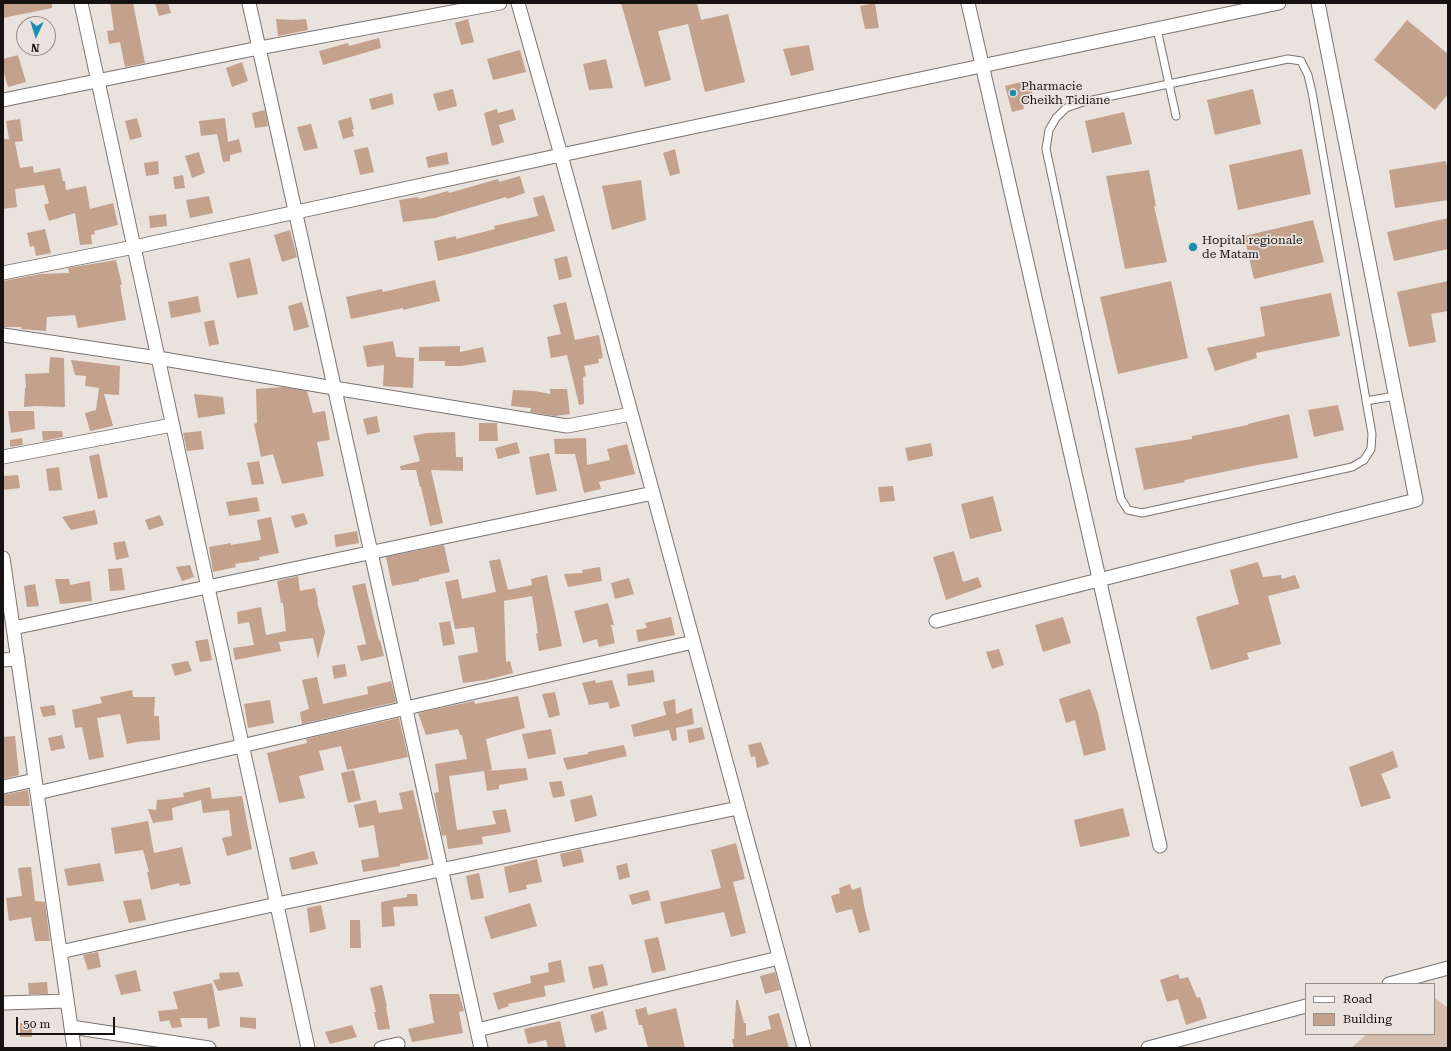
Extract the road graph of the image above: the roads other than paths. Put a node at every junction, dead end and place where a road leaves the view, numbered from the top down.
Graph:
1 (81, 3) edge
2 (249, 3) edge
3 (500, 3) edge
4 (518, 3) edge
5 (968, 3) edge
6 (1279, 3) edge
7 (1318, 3) edge
8 (1157, 29) junction
9 (259, 48) junction
10 (982, 66) junction
11 (98, 81) junction
12 (1170, 84) junction
13 (3, 100) edge
14 (1176, 116) dead end
15 (561, 155) junction
16 (295, 212) junction
17 (134, 247) junction
18 (3, 273) edge
19 (3, 335) edge
20 (158, 358) junction
21 (334, 388) junction
22 (1395, 396) junction
23 (1366, 401) junction
24 (631, 414) junction
25 (172, 425) junction
26 (3, 457) edge
27 (653, 493) junction
28 (371, 552) junction
29 (3, 558) edge
30 (1100, 580) junction
31 (208, 587) junction
32 (936, 621) dead end
33 (13, 628) junction
34 (693, 642) junction
35 (18, 659) junction
36 (3, 660) edge
37 (405, 708) junction
38 (242, 746) junction
39 (3, 786) edge
40 (36, 787) junction
41 (738, 808) junction
42 (1160, 846) dead end
43 (441, 870) junction
44 (277, 904) junction
45 (60, 952) junction
46 (779, 958) junction
47 (1448, 968) edge
48 (1393, 983) edge
49 (67, 1001) junction
50 (3, 1003) edge
51 (1305, 1006) edge
52 (71, 1028) junction
53 (477, 1030) junction
54 (398, 1044) dead end
55 (74, 1048) edge
56 (209, 1048) edge
57 (308, 1048) edge
58 (381, 1048) edge
59 (481, 1048) edge
60 (804, 1048) edge
61 (1148, 1048) edge

1 - 11 street
2 - 9 street
3 - 9 street
4 - 15 street
5 - 10 street
6 - 8 street
7 - 22 street
8 - 10 street
8 - 12 lane
9 - 11 street
9 - 16 street
10 - 15 street
10 - 30 street
11 - 13 street
11 - 17 street
12 - 14 lane
12 - 23 lane
12 - 23 lane
15 - 16 street
15 - 24 street
16 - 17 street
16 - 21 street
17 - 18 street
17 - 20 street
19 - 20 street
20 - 21 street
20 - 25 street
21 - 24 street
21 - 28 street
22 - 23 lane
22 - 30 street
24 - 27 street
25 - 26 street
25 - 31 street
27 - 28 street
27 - 34 street
28 - 31 street
28 - 37 street
29 - 33 street
30 - 32 street
30 - 42 street
31 - 33 street
31 - 38 street
33 - 35 street
34 - 37 street
34 - 41 street
35 - 36 street
35 - 40 street
37 - 38 street
37 - 43 street
38 - 40 street
38 - 44 street
39 - 40 street
40 - 45 street
41 - 43 street
41 - 46 street
43 - 44 street
43 - 53 street
44 - 45 street
44 - 57 street
45 - 49 street
46 - 53 street
46 - 60 street
47 - 48 street
49 - 50 street
49 - 52 street
51 - 61 street
52 - 55 street
52 - 56 street
53 - 59 street
54 - 58 street

